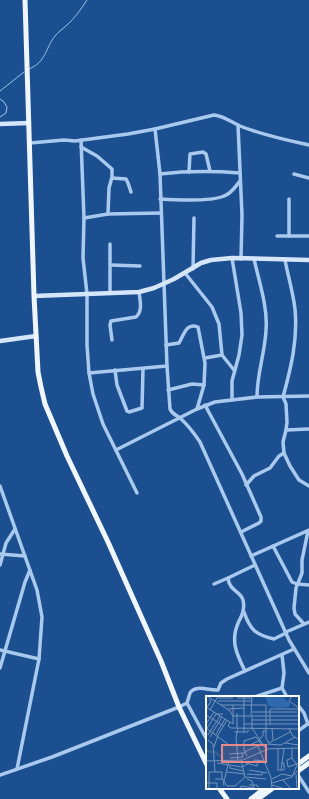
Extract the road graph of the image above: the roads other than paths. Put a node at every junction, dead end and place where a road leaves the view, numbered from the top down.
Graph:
1 (25, 0) edge
2 (29, 123) junction
3 (0, 124) edge
4 (238, 126) junction
5 (155, 129) junction
6 (81, 140) junction
7 (30, 143) junction
8 (309, 145) edge
9 (81, 147) junction
10 (210, 171) junction
11 (189, 172) junction
12 (240, 173) junction
13 (160, 174) junction
14 (294, 174) dead end
15 (112, 178) junction
16 (309, 178) edge
17 (240, 181) junction
18 (131, 192) dead end
19 (160, 199) junction
20 (289, 199) dead end
21 (161, 213) junction
22 (108, 214) junction
23 (84, 218) junction
24 (194, 218) dead end
25 (277, 236) dead end
26 (289, 236) junction
27 (309, 236) edge
28 (110, 244) dead end
29 (232, 258) junction
30 (241, 259) junction
31 (254, 259) junction
32 (285, 260) junction
33 (309, 260) edge
34 (110, 265) junction
35 (140, 266) dead end
36 (193, 269) junction
37 (185, 273) junction
38 (164, 283) junction
39 (110, 292) junction
40 (139, 292) junction
41 (87, 294) junction
42 (34, 296) junction
43 (36, 336) junction
44 (112, 340) dead end
45 (0, 341) edge
46 (166, 345) junction
47 (222, 355) junction
48 (205, 358) junction
49 (166, 366) junction
50 (143, 369) junction
51 (115, 370) junction
52 (234, 370) junction
53 (89, 373) junction
54 (204, 385) junction
55 (168, 390) junction
56 (309, 396) edge
57 (257, 397) junction
58 (284, 397) junction
59 (232, 400) junction
60 (205, 405) junction
61 (197, 409) junction
62 (179, 418) junction
63 (309, 429) edge
64 (286, 430) junction
65 (116, 450) junction
66 (284, 453) junction
67 (246, 485) junction
68 (0, 486) edge
69 (309, 486) edge
70 (138, 493) dead end
71 (15, 529) junction
72 (308, 531) edge
73 (240, 532) junction
74 (273, 546) junction
75 (1, 554) edge
76 (25, 556) junction
77 (251, 556) junction
78 (255, 564) junction
79 (0, 565) edge
80 (30, 570) junction
81 (228, 578) junction
82 (214, 584) dead end
83 (297, 584) junction
84 (309, 585) edge
85 (244, 612) junction
86 (309, 622) edge
87 (304, 624) junction
88 (286, 632) junction
89 (294, 649) junction
90 (2, 650) edge
91 (282, 655) junction
92 (39, 659) junction
93 (0, 668) edge
94 (245, 671) junction
95 (309, 673) edge
96 (282, 688) junction
97 (261, 696) edge
98 (286, 696) edge
99 (187, 703) junction
100 (299, 706) edge
101 (179, 707) junction
102 (308, 723) edge
103 (299, 730) edge
104 (206, 738) edge
105 (309, 756) edge
106 (206, 763) edge
107 (299, 763) edge
108 (309, 763) edge
109 (17, 768) junction
110 (299, 769) edge
111 (0, 775) edge
112 (299, 777) edge
113 (220, 789) edge
114 (264, 789) edge
115 (272, 789) edge
116 (309, 792) edge
117 (227, 799) edge
118 (251, 799) edge
119 (258, 799) edge

1 - 2 main road
2 - 3 street
2 - 7 main road
4 - 5 street
4 - 8 street
4 - 12 street
5 - 6 street
5 - 13 street
6 - 7 street
6 - 9 street
7 - 42 main road
9 - 15 street
9 - 23 street
10 - 11 street
10 - 11 street
10 - 12 street
11 - 13 street
12 - 17 street
13 - 19 street
14 - 16 street
15 - 18 street
15 - 22 street
17 - 19 street
17 - 30 street
19 - 21 street
20 - 26 street
21 - 22 street
21 - 38 street
22 - 23 street
23 - 41 street
24 - 36 street
25 - 26 street
26 - 27 street
28 - 34 street
29 - 30 street
29 - 36 street
29 - 52 street
30 - 31 street
31 - 32 street
31 - 57 street
32 - 33 street
32 - 58 street
34 - 35 street
34 - 39 street
36 - 37 street
37 - 38 street
37 - 47 street
38 - 40 street
38 - 46 street
39 - 40 street
39 - 41 street
40 - 44 street
41 - 42 street
41 - 53 street
42 - 43 main road
43 - 45 street
43 - 101 main road
46 - 48 street
46 - 49 street
47 - 48 street
47 - 52 street
48 - 54 street
49 - 50 street
49 - 55 street
50 - 51 street
50 - 51 street
51 - 53 street
52 - 59 street
53 - 65 street
54 - 55 street
54 - 61 street
55 - 62 street
56 - 58 street
57 - 58 street
57 - 59 street
58 - 64 street
59 - 60 street
60 - 61 street
60 - 67 street
61 - 62 street
62 - 65 street
62 - 73 street
63 - 64 street
64 - 66 street
65 - 70 street
66 - 67 street
66 - 69 street
67 - 73 street
68 - 71 street
71 - 75 street
71 - 76 street
72 - 74 street
72 - 83 street
73 - 77 street
74 - 77 street
74 - 83 street
75 - 76 street
75 - 79 street
76 - 80 street
77 - 78 street
78 - 81 street
78 - 88 street
80 - 90 street
80 - 92 street
81 - 82 street
81 - 85 street
83 - 84 street
83 - 87 street
85 - 88 street
85 - 94 street
86 - 87 street
87 - 88 street
88 - 89 street
89 - 91 street
89 - 95 street
90 - 92 street
90 - 93 street
91 - 94 street
91 - 96 street
92 - 109 street
94 - 99 street
96 - 97 street
96 - 98 street
99 - 101 street
99 - 104 street
100 - 102 street
101 - 106 main road
101 - 109 street
102 - 103 street
105 - 107 main road
108 - 110 main road
109 - 111 street
112 - 116 street
113 - 117 main road
114 - 118 main road
115 - 119 main road

